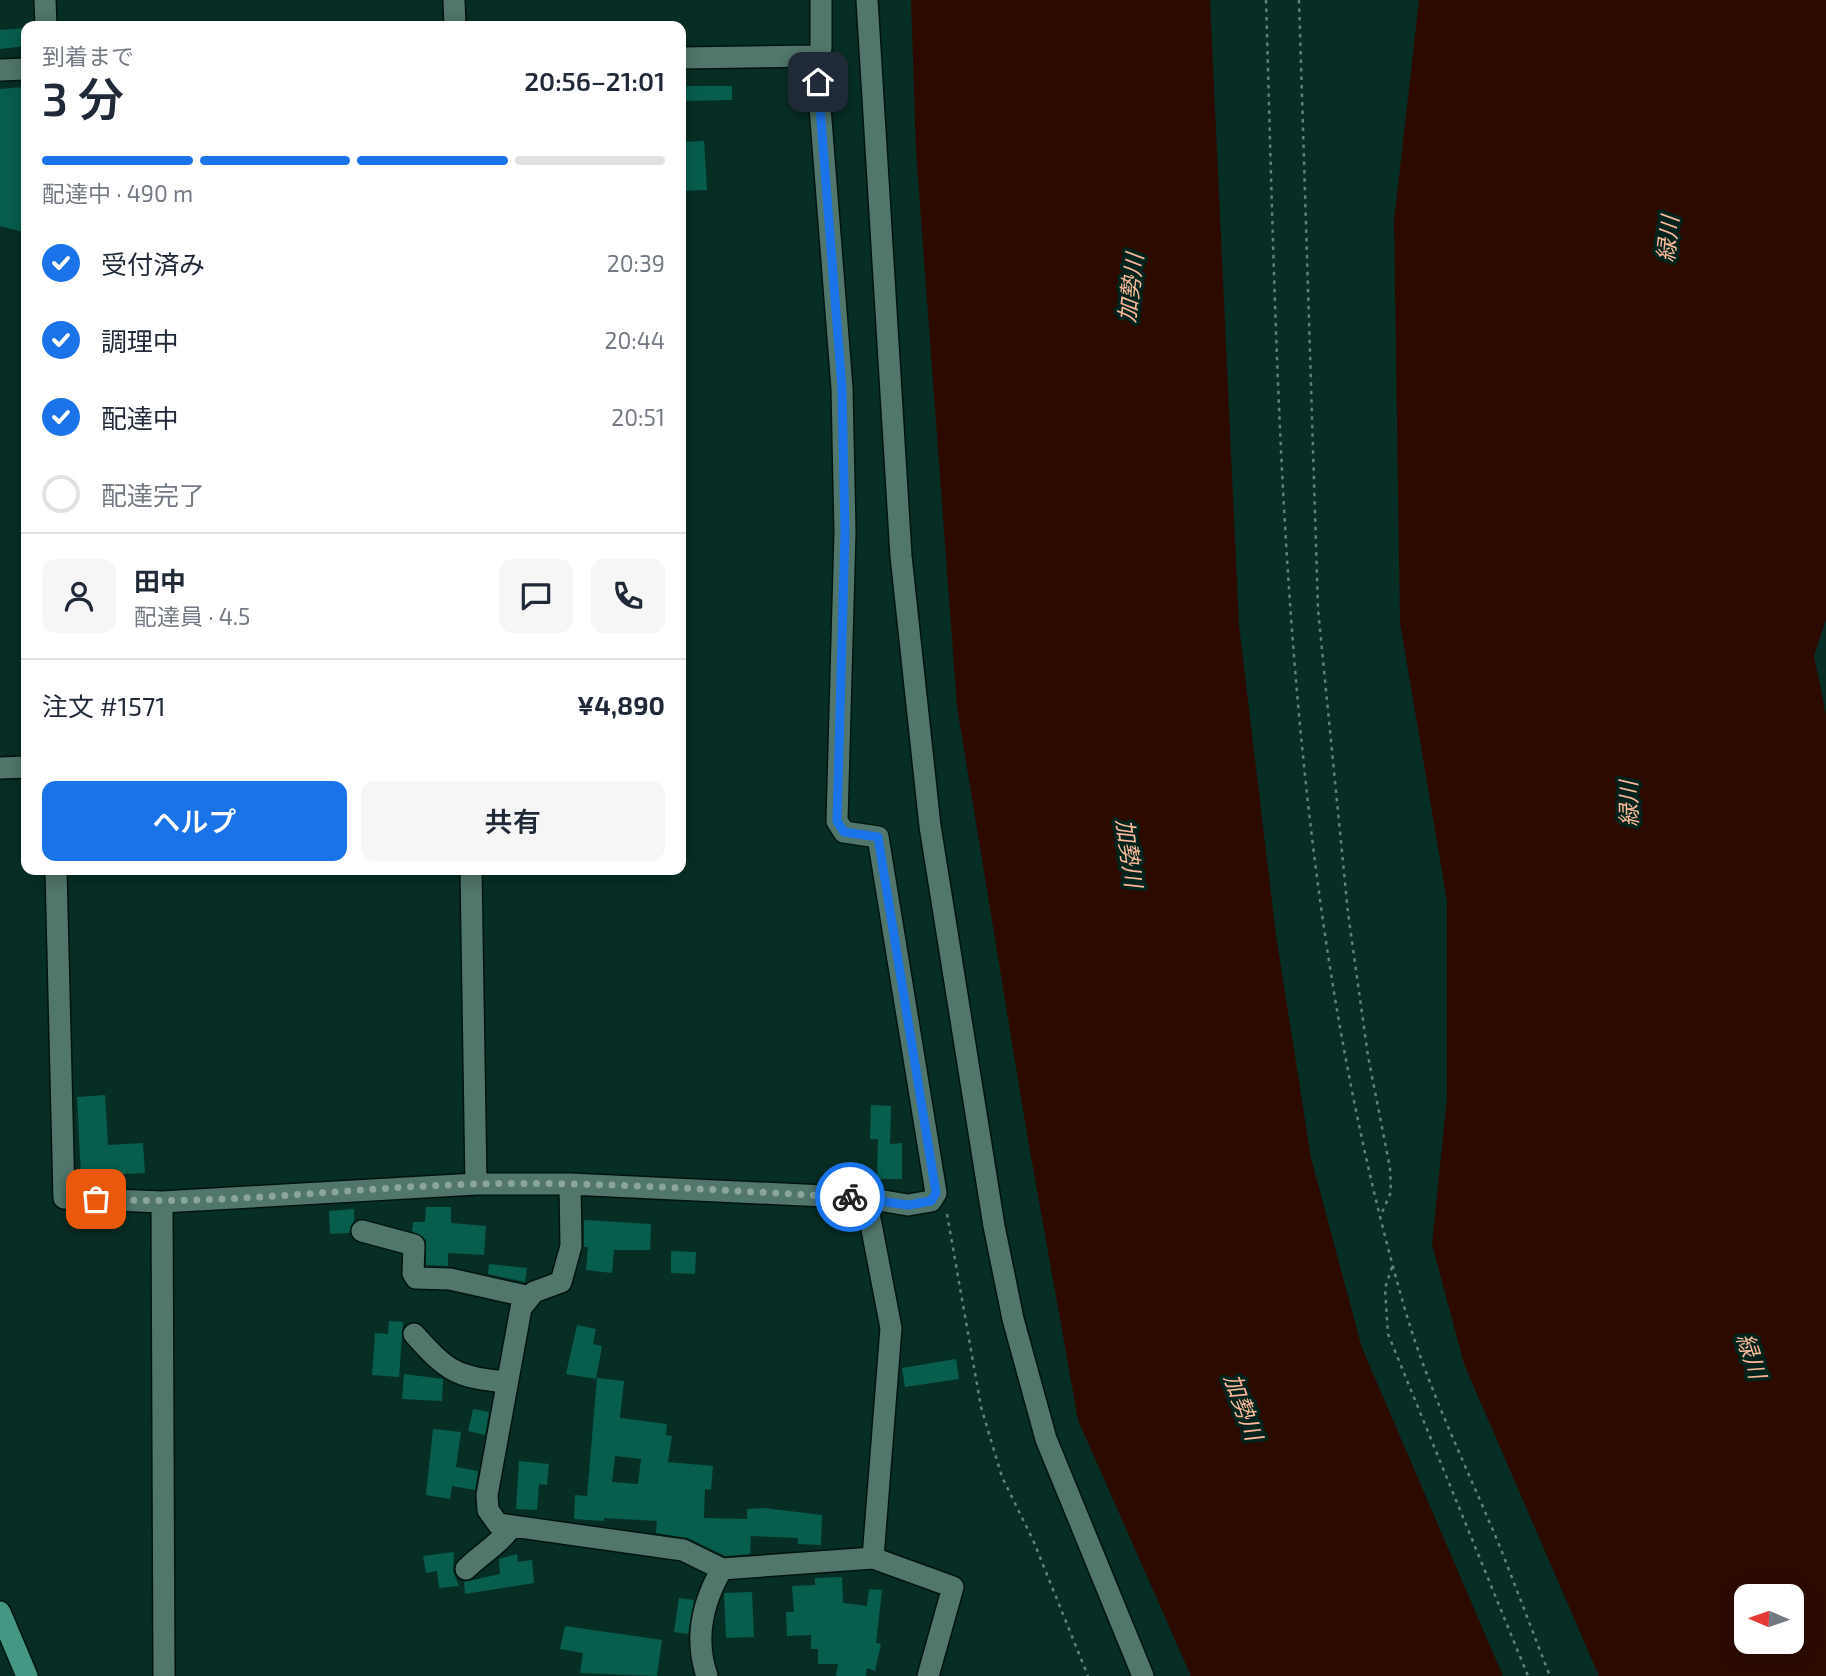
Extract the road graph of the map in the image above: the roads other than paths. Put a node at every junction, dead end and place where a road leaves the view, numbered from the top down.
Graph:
1 (45, 0) edge
2 (454, 0) edge
3 (821, 0) edge
4 (836, 0) edge
5 (866, 0) edge
6 (46, 21) edge
7 (455, 21) edge
8 (819, 52) junction
9 (686, 58) edge
10 (21, 69) edge
11 (0, 70) edge
12 (21, 767) edge
13 (0, 768) edge
14 (56, 875) edge
15 (471, 875) edge
16 (477, 1184) junction
17 (570, 1184) junction
18 (866, 1198) junction
19 (162, 1202) junction
20 (362, 1231) dead end
21 (530, 1297) junction
22 (414, 1334) dead end
23 (506, 1382) junction
24 (512, 1526) junction
25 (873, 1558) junction
26 (722, 1569) junction
27 (466, 1570) dead end
28 (0, 1612) edge
29 (27, 1676) edge
30 (163, 1676) edge
31 (707, 1676) edge
32 (928, 1676) edge
33 (1143, 1676) edge

1 - 6 street
2 - 7 street
3 - 8 street
4 - 8 street
5 - 33 street
8 - 9 street
8 - 18 street
10 - 11 street
12 - 13 street
14 - 19 street
15 - 16 street
16 - 17 street
16 - 19 street
17 - 18 street
17 - 21 street
18 - 25 street
19 - 30 street
20 - 21 street
21 - 23 street
22 - 23 street
23 - 24 street
24 - 26 street
24 - 27 street
25 - 26 street
25 - 32 street
26 - 31 street
28 - 29 main road

